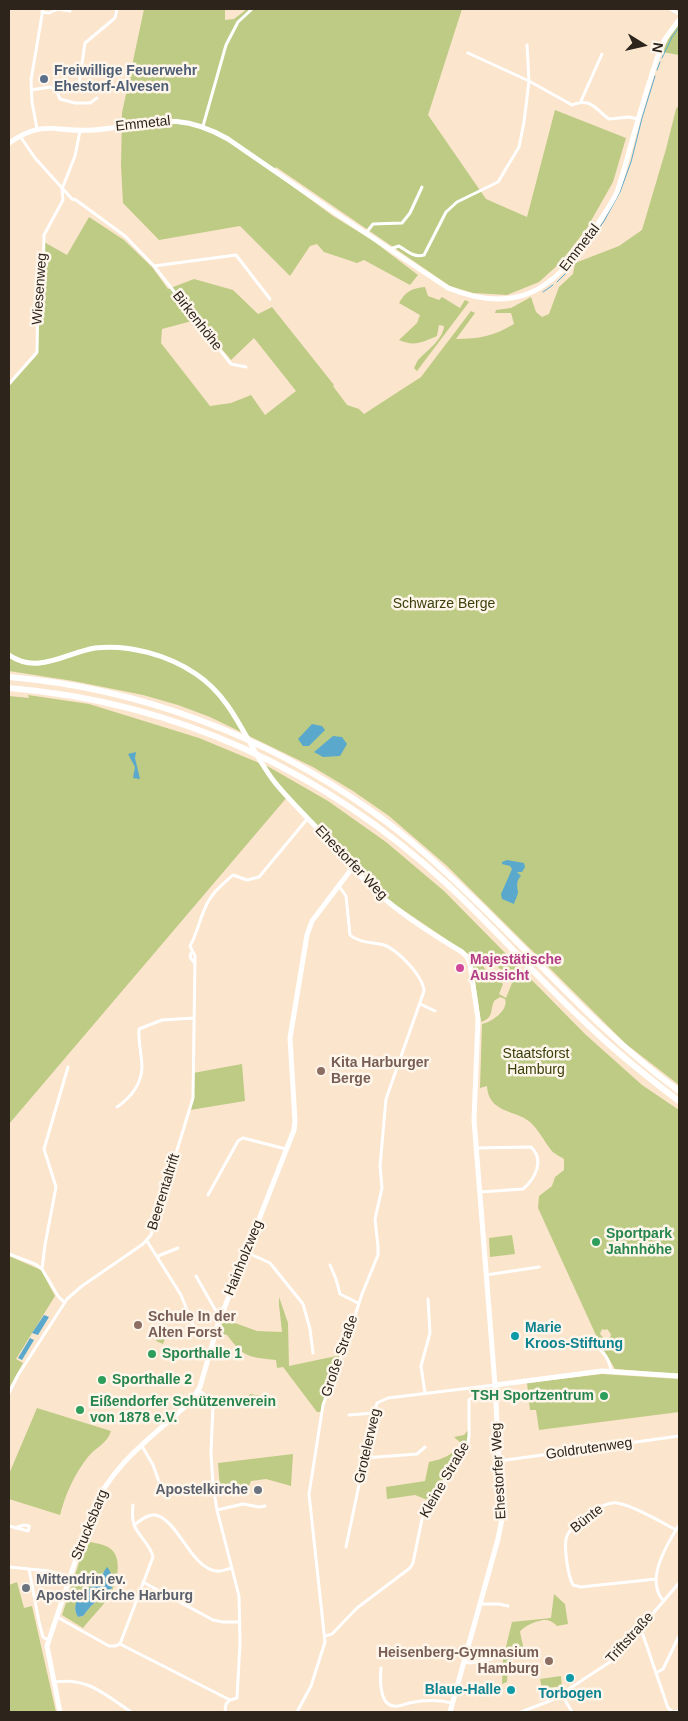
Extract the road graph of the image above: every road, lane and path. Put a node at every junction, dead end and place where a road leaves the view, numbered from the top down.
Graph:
1 (117, 9) edge
2 (252, 9) edge
3 (670, 9) edge
4 (42, 10) edge
5 (70, 11) dead end
6 (679, 14) edge
7 (679, 20) edge
8 (527, 45) dead end
9 (468, 52) dead end
10 (602, 54) dead end
11 (530, 81) junction
12 (79, 84) dead end
13 (31, 90) junction
14 (98, 98) dead end
15 (581, 102) junction
16 (638, 119) junction
17 (203, 126) junction
18 (37, 129) junction
19 (80, 130) junction
20 (20, 136) junction
21 (9, 144) edge
22 (422, 187) dead end
23 (62, 189) junction
24 (366, 233) junction
25 (390, 249) junction
26 (154, 266) junction
27 (270, 299) dead end
28 (246, 368) dead end
29 (9, 384) edge
30 (9, 655) edge
31 (9, 677) edge
32 (9, 688) edge
33 (308, 818) junction
34 (353, 867) junction
35 (339, 886) junction
36 (420, 1004) junction
37 (435, 1010) dead end
38 (194, 1018) junction
39 (68, 1067) dead end
40 (679, 1091) edge
41 (679, 1101) edge
42 (117, 1107) dead end
43 (476, 1148) junction
44 (288, 1149) junction
45 (480, 1192) junction
46 (208, 1194) dead end
47 (147, 1241) junction
48 (178, 1248) dead end
49 (246, 1252) junction
50 (9, 1254) edge
51 (158, 1256) junction
52 (330, 1265) dead end
53 (539, 1267) dead end
54 (42, 1269) junction
55 (486, 1275) junction
56 (196, 1276) dead end
57 (428, 1299) dead end
58 (64, 1302) junction
59 (358, 1303) junction
60 (221, 1315) junction
61 (214, 1335) junction
62 (597, 1348) dead end
63 (313, 1353) dead end
64 (611, 1371) junction
65 (679, 1376) edge
66 (495, 1388) junction
67 (198, 1390) junction
68 (9, 1392) edge
69 (425, 1393) junction
70 (374, 1413) junction
71 (350, 1415) dead end
72 (679, 1436) edge
73 (142, 1446) junction
74 (425, 1447) dead end
75 (364, 1458) junction
76 (499, 1461) junction
77 (164, 1496) dead end
78 (133, 1505) dead end
79 (265, 1506) dead end
80 (217, 1510) junction
81 (134, 1525) junction
82 (679, 1525) edge
83 (9, 1526) edge
84 (15, 1528) dead end
85 (676, 1530) junction
86 (346, 1547) dead end
87 (9, 1567) edge
88 (232, 1568) junction
89 (29, 1569) junction
90 (70, 1577) junction
91 (656, 1578) junction
92 (143, 1582) junction
93 (679, 1583) edge
94 (664, 1600) junction
95 (480, 1604) junction
96 (508, 1606) dead end
97 (56, 1616) junction
98 (240, 1622) junction
99 (639, 1630) junction
100 (325, 1636) junction
101 (679, 1636) edge
102 (48, 1640) junction
103 (120, 1644) junction
104 (492, 1659) dead end
105 (464, 1661) junction
106 (381, 1668) dead end
107 (656, 1672) junction
108 (53, 1682) junction
109 (561, 1693) junction
110 (230, 1700) junction
111 (452, 1703) junction
112 (670, 1711) edge
113 (679, 1711) edge
114 (60, 1712) edge
115 (131, 1712) edge
116 (225, 1712) edge
117 (297, 1712) edge
118 (450, 1712) edge
119 (521, 1712) edge
120 (572, 1712) edge

1 - 12 street
2 - 17 street
3 - 6 street
4 - 5 street
4 - 13 street
7 - 16 main road, Emmetal
8 - 11 street
9 - 11 street
10 - 15 street
11 - 15 street
11 - 25 street
13 - 14 street
13 - 18 street
15 - 16 street
16 - 25 main road, Emmetal
17 - 19 main road, Emmetal
17 - 24 main road, Emmetal
18 - 19 main road, Emmetal
18 - 20 main road
19 - 23 street, Wiesenweg
20 - 21 main road
20 - 23 street, Birkenhöhe
22 - 24 street
23 - 26 street, Birkenhöhe
23 - 29 street, Wiesenweg
24 - 25 main road, Emmetal
26 - 27 street
26 - 28 street, Birkenhöhe
30 - 33 main road, Ehestorfer Weg
31 - 40 highway
32 - 41 highway
33 - 34 main road, Ehestorfer Weg
33 - 38 street, Beerentaltrift
34 - 35 main road, Hainholzweg
34 - 43 main road, Ehestorfer Weg
35 - 36 street, Große Straße
35 - 44 main road, Hainholzweg
36 - 37 street
36 - 59 street, Große Straße
38 - 42 street
38 - 47 street, Beerentaltrift
39 - 54 street
43 - 45 main road, Ehestorfer Weg
43 - 45 street
44 - 46 street
44 - 49 main road, Hainholzweg
45 - 55 main road, Ehestorfer Weg
47 - 51 street
47 - 58 street, Beerentaltrift
48 - 51 street
49 - 60 main road, Hainholzweg
49 - 63 street
50 - 54 street
51 - 61 street
52 - 59 street
53 - 55 street
54 - 58 street
55 - 66 main road, Ehestorfer Weg
56 - 60 street
57 - 69 street
58 - 68 street, Beerentaltrift
59 - 100 street, Große Straße
60 - 61 main road, Hainholzweg
61 - 67 main road, Hainholzweg
62 - 64 street
64 - 65 main road
64 - 66 main road
66 - 69 street, Grotelerweg
66 - 76 main road, Ehestorfer Weg
66 - 100 street, Kleine Straße
67 - 73 main road, Strucksbarg
67 - 80 street
69 - 70 street, Grotelerweg
70 - 71 street
70 - 75 street, Grotelerweg
72 - 76 street, Goldrutenweg
73 - 77 street
73 - 90 main road, Strucksbarg
74 - 75 street
75 - 86 street, Grotelerweg
76 - 95 main road, Ehestorfer Weg
78 - 81 street
79 - 80 street
80 - 88 street
81 - 88 street
81 - 92 street
82 - 85 street
83 - 84 street
85 - 91 street
85 - 91 street, Bünte
87 - 89 street
88 - 98 street
89 - 90 street
89 - 102 street
90 - 97 main road, Strucksbarg
91 - 94 street
92 - 98 street
92 - 103 street
93 - 94 street, Triftstraße
94 - 99 street, Triftstraße
95 - 96 street
95 - 105 main road, Ehestorfer Weg
97 - 102 main road, Strucksbarg
97 - 103 street
98 - 110 street
99 - 107 street
99 - 109 street, Triftstraße
100 - 117 street, Große Straße
101 - 107 street
102 - 108 main road
103 - 110 street
104 - 105 street
105 - 111 main road, Ehestorfer Weg
106 - 111 street
107 - 112 street
108 - 114 main road
108 - 115 street
109 - 119 street, Triftstraße
109 - 120 street
110 - 116 street
111 - 118 main road, Ehestorfer Weg
112 - 113 street

